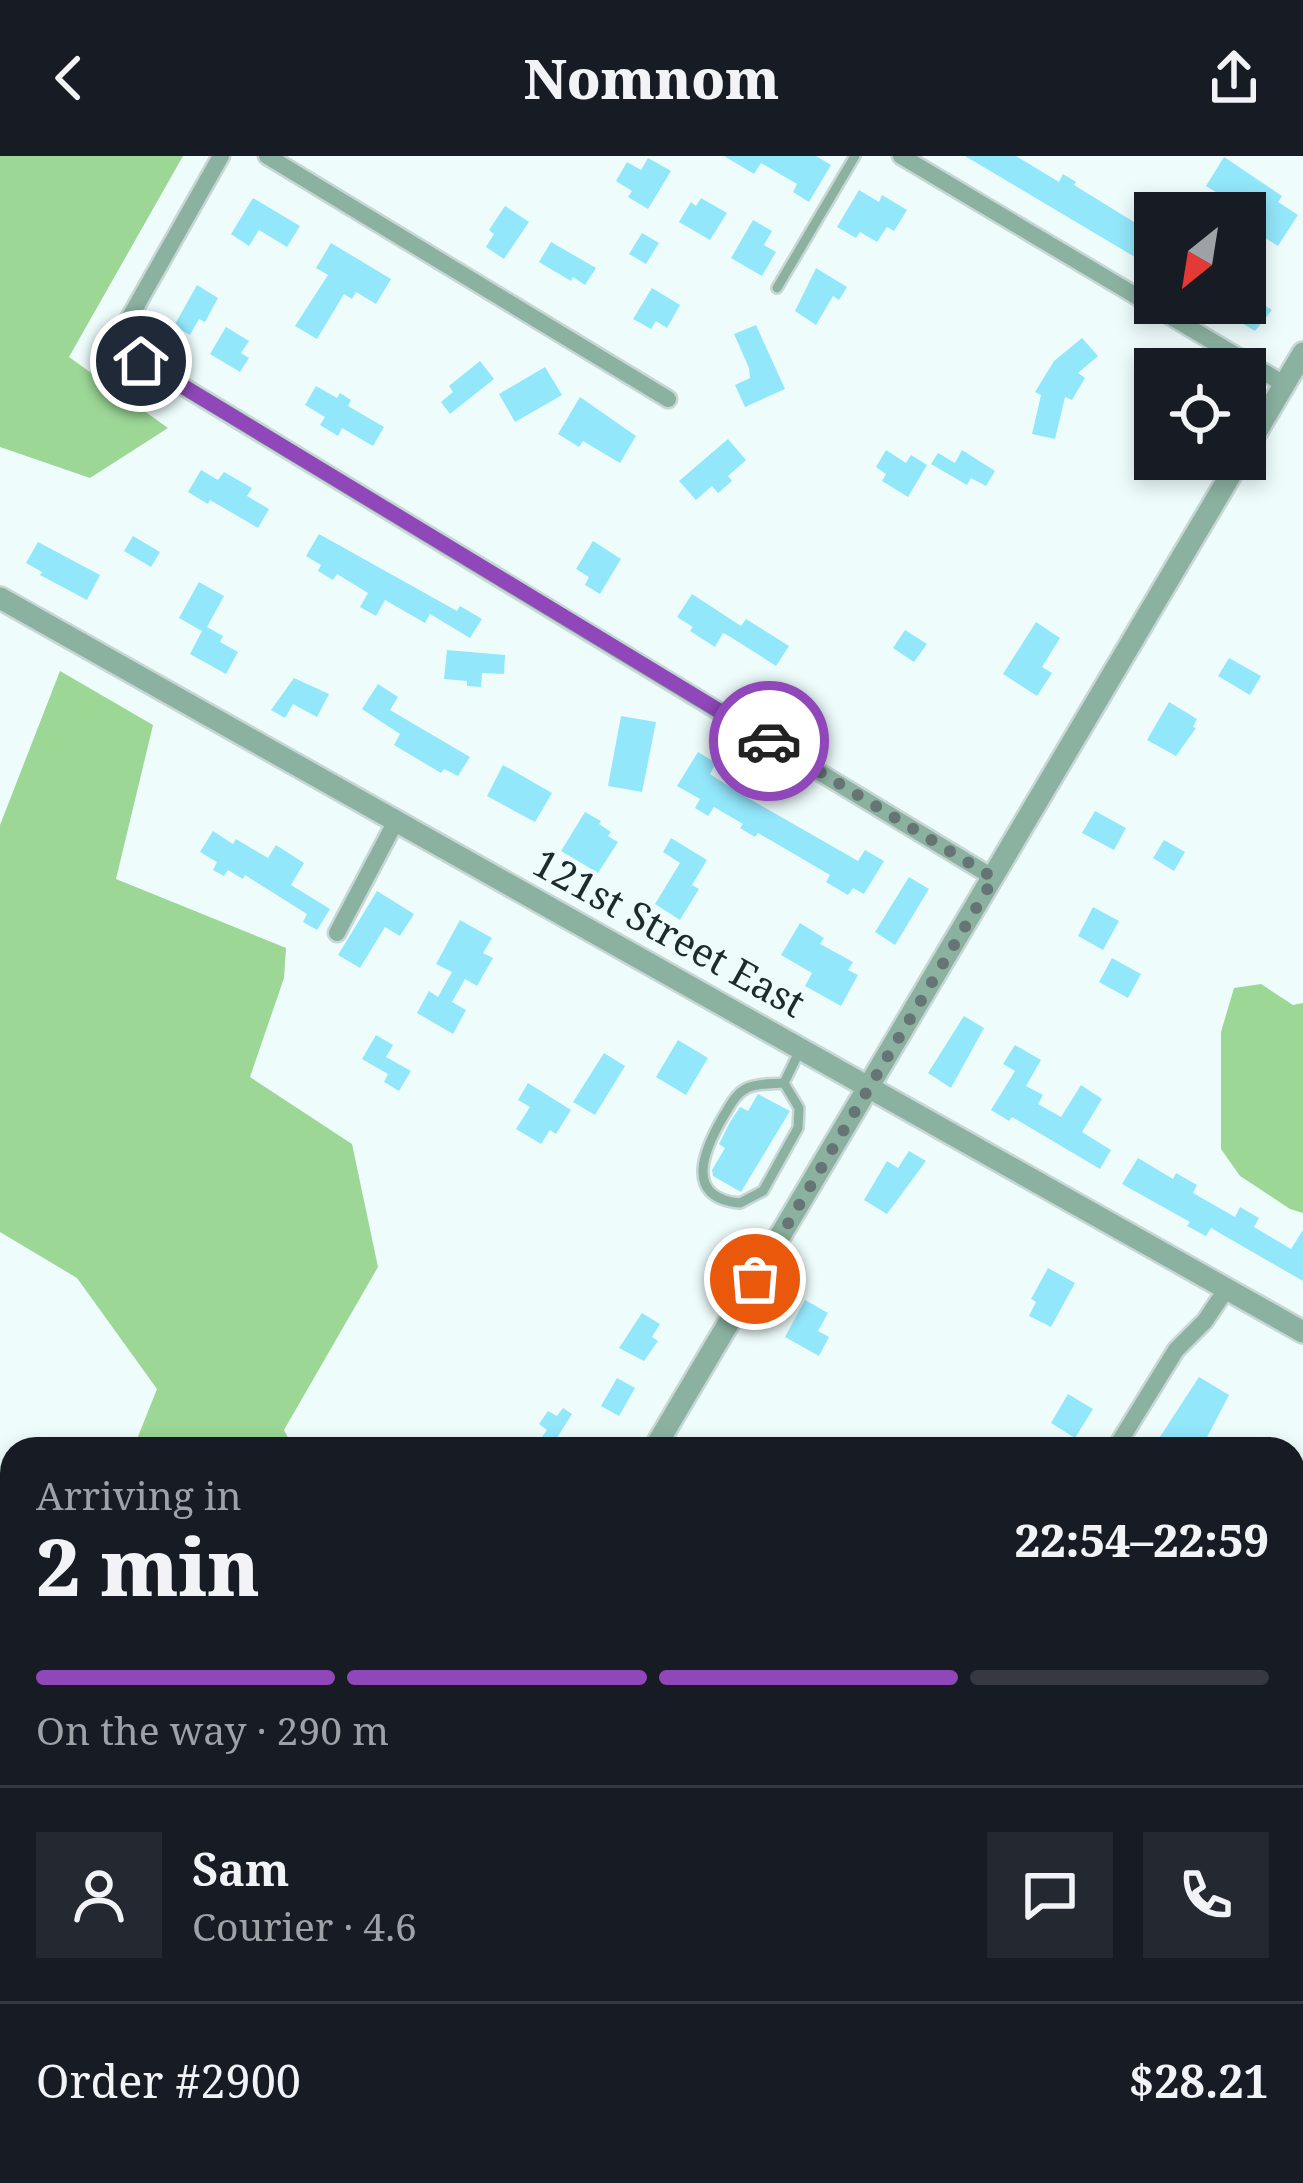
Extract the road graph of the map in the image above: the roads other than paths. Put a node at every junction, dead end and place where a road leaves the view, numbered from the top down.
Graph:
1 (221, 156) edge
2 (267, 156) edge
3 (855, 156) edge
4 (901, 156) edge
5 (777, 288) dead end
6 (1303, 353) edge
7 (1284, 384) junction
8 (668, 399) dead end
9 (1266, 415) edge
10 (1228, 480) edge
11 (0, 598) edge
12 (396, 820) junction
13 (994, 878) junction
14 (337, 933) dead end
15 (801, 1048) junction
16 (784, 1083) junction
17 (870, 1086) junction
18 (1227, 1288) junction
19 (1303, 1332) edge
20 (661, 1437) edge
21 (1122, 1437) edge

1 - 13 street
2 - 8 street
3 - 5 lane
4 - 7 street
6 - 7 street
7 - 9 street
10 - 13 street
11 - 12 street, 121st Street East
12 - 14 street
12 - 15 street, 121st Street East
13 - 17 street
15 - 16 lane
15 - 17 street, 121st Street East
16 - 16 lane
17 - 18 street, 121st Street East
17 - 20 street
18 - 19 street, 121st Street East
18 - 21 street

